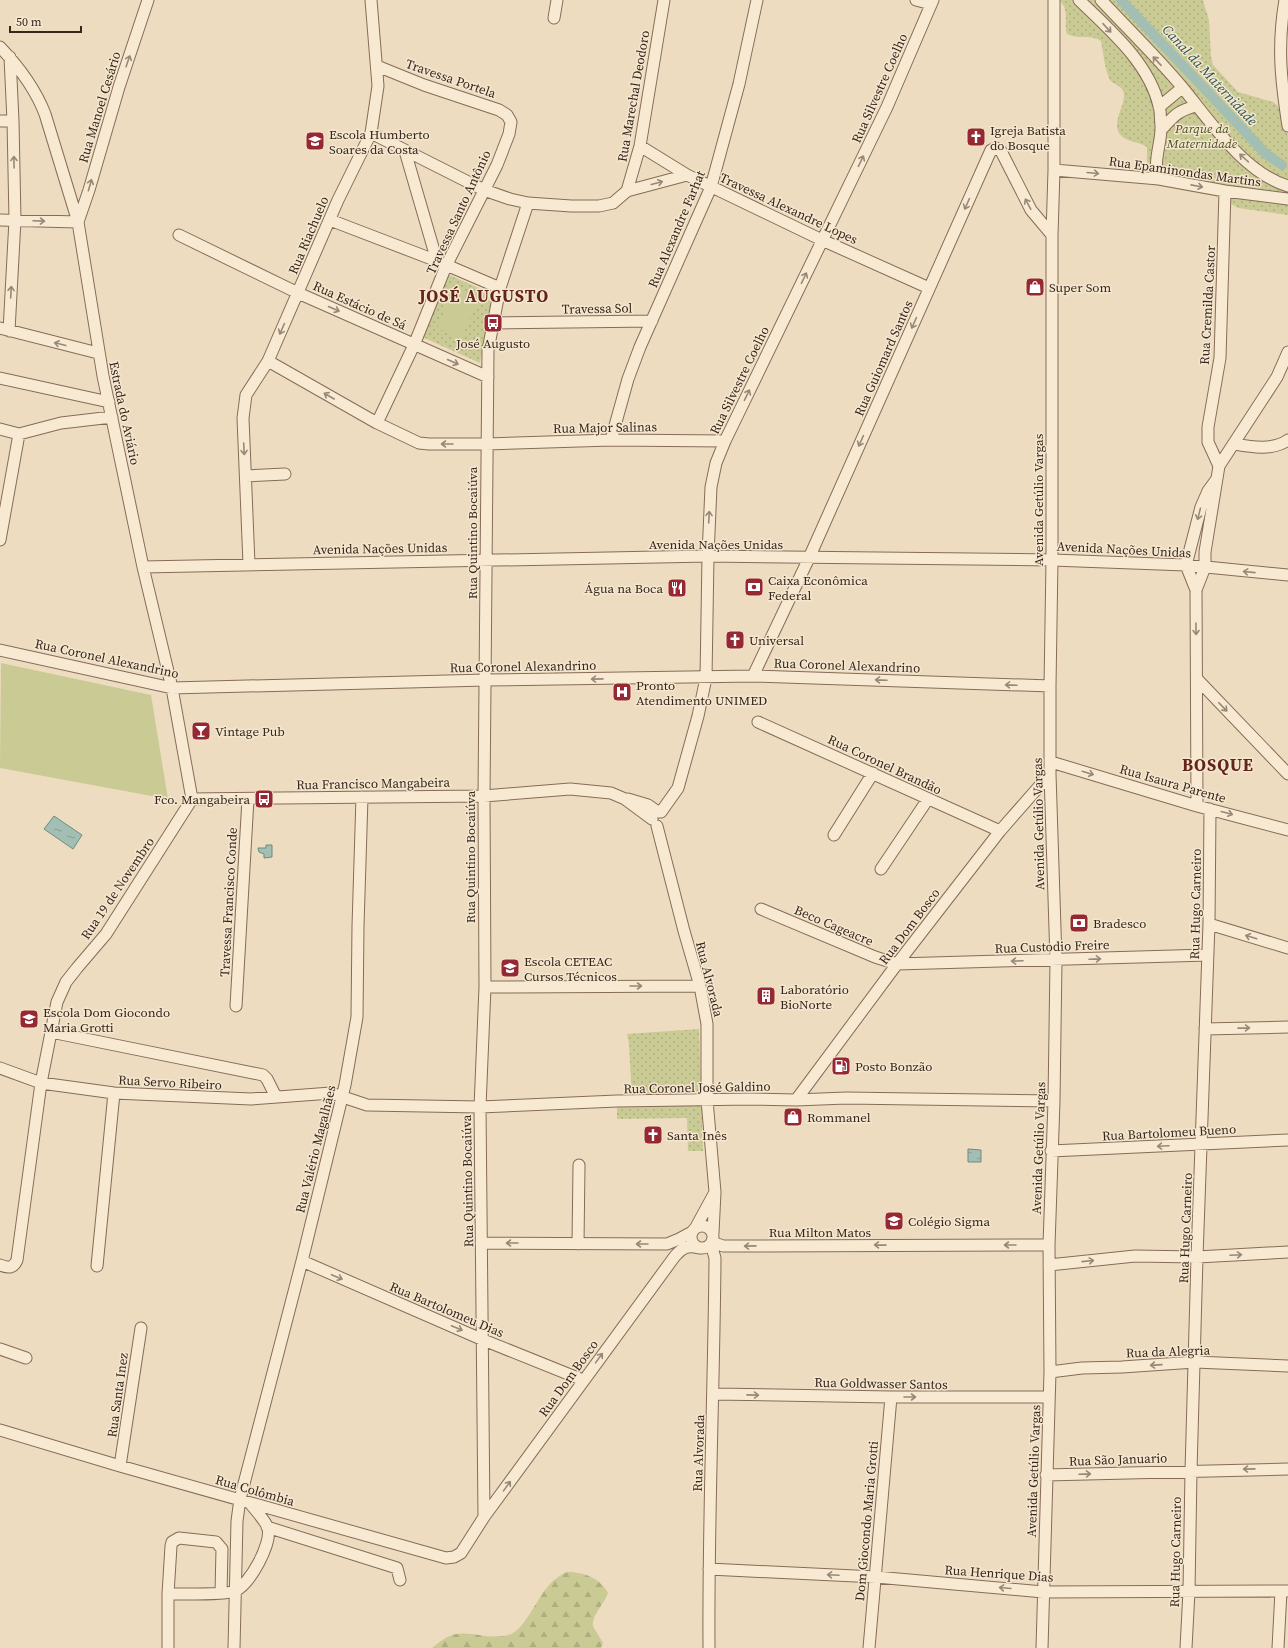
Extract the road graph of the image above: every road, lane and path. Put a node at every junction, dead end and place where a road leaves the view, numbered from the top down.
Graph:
1 (148, 0) edge
2 (370, 0) edge
3 (557, 0) edge
4 (664, 0) edge
5 (757, 0) edge
6 (916, 0) edge
7 (1054, 0) edge
8 (1079, 0) edge
9 (1101, 0) edge
10 (1285, 0) edge
11 (932, 2) edge
12 (554, 18) dead end
13 (0, 47) edge
14 (10, 57) junction
15 (377, 66) junction
16 (1182, 88) junction
17 (1196, 106) junction
18 (1159, 107) junction
19 (0, 121) edge
20 (13, 121) junction
21 (512, 122) joint
22 (1288, 126) edge
23 (1161, 130) junction
24 (371, 133) junction
25 (640, 146) junction
26 (405, 151) junction
27 (1054, 170) junction
28 (687, 175) junction
29 (1159, 179) junction
30 (1288, 186) edge
31 (711, 187) junction
32 (484, 190) junction
33 (628, 191) junction
34 (1225, 191) junction
35 (1288, 199) edge
36 (528, 203) junction
37 (0, 220) edge
38 (15, 220) junction
39 (330, 220) junction
40 (78, 222) junction
41 (179, 235) dead end
42 (1052, 236) junction
43 (822, 240) junction
44 (442, 264) junction
45 (500, 288) junction
46 (929, 288) junction
47 (298, 293) junction
48 (652, 321) junction
49 (493, 323) junction
50 (4, 330) edge
51 (414, 345) junction
52 (1288, 352) edge
53 (98, 353) junction
54 (268, 361) junction
55 (488, 377) junction
56 (0, 378) edge
57 (109, 402) junction
58 (112, 417) junction
59 (377, 423) junction
60 (0, 429) edge
61 (19, 434) junction
62 (611, 440) junction
63 (1288, 440) edge
64 (725, 441) junction
65 (486, 444) junction
66 (1234, 444) junction
67 (1219, 466) junction
68 (285, 474) dead end
69 (246, 476) junction
70 (1216, 480) junction
71 (0, 540) edge
72 (708, 556) junction
73 (808, 558) junction
74 (1052, 560) junction
75 (487, 561) junction
76 (249, 564) junction
77 (1186, 565) junction
78 (143, 567) junction
79 (1205, 568) junction
80 (1288, 576) edge
81 (1196, 590) junction
82 (0, 650) edge
83 (753, 676) junction
84 (706, 678) junction
85 (1196, 679) junction
86 (486, 680) junction
87 (1050, 686) junction
88 (172, 688) junction
89 (758, 722) dead end
90 (1051, 762) junction
91 (873, 773) junction
92 (1050, 774) junction
93 (1288, 774) edge
94 (484, 796) junction
95 (362, 797) junction
96 (248, 799) junction
97 (928, 799) junction
98 (192, 800) junction
99 (1197, 806) junction
100 (1210, 809) junction
101 (659, 819) junction
102 (1000, 830) junction
103 (1288, 830) edge
104 (834, 835) dead end
105 (881, 869) dead end
106 (761, 909) dead end
107 (1209, 924) junction
108 (1288, 948) edge
109 (1208, 955) junction
110 (1056, 960) junction
111 (898, 964) junction
112 (485, 986) junction
113 (700, 986) junction
114 (236, 1006) dead end
115 (1288, 1027) edge
116 (1205, 1029) junction
117 (51, 1032) junction
118 (0, 1068) edge
119 (41, 1083) junction
120 (114, 1093) junction
121 (342, 1096) junction
122 (276, 1097) junction
123 (707, 1100) junction
124 (796, 1100) junction
125 (1054, 1101) junction
126 (480, 1107) junction
127 (1288, 1140) edge
128 (1202, 1144) junction
129 (1051, 1151) junction
130 (579, 1165) dead end
131 (715, 1192) junction
132 (694, 1229) junction
133 (481, 1243) junction
134 (708, 1243) junction
135 (578, 1244) junction
136 (1049, 1245) junction
137 (672, 1249) junction
138 (1288, 1252) edge
139 (1197, 1257) junction
140 (302, 1261) junction
141 (1049, 1265) junction
142 (4, 1266) edge
143 (97, 1266) dead end
144 (140, 1328) dead end
145 (481, 1339) junction
146 (0, 1349) edge
147 (26, 1358) dead end
148 (1195, 1362) junction
149 (1288, 1366) edge
150 (1050, 1372) junction
151 (583, 1380) junction
152 (714, 1394) junction
153 (891, 1397) junction
154 (1049, 1397) junction
155 (0, 1430) edge
156 (120, 1466) junction
157 (1288, 1469) edge
158 (1191, 1471) junction
159 (1046, 1475) junction
160 (245, 1501) junction
161 (484, 1517) junction
162 (268, 1527) junction
163 (709, 1569) junction
164 (876, 1577) junction
165 (400, 1580) dead end
166 (235, 1591) junction
167 (1189, 1591) junction
168 (1285, 1591) edge
169 (1043, 1592) junction
170 (221, 1593) junction
171 (168, 1594) junction
172 (168, 1648) edge
173 (234, 1648) edge
174 (710, 1648) edge
175 (869, 1648) edge
176 (1042, 1648) edge
177 (1186, 1648) edge
178 (1278, 1648) edge

40 -> 1 street, Rua Manoel Cesário
2 - 15 street, Rua Riachuelo
3 - 12 street
4 - 25 street, Rua Marechal Deodoro
5 - 31 street, Rua Alexandre Farhat
6 - 11 street
7 - 27 street, Avenida Getúlio Vargas
8 -> 18 street
16 -> 9 street
10 - 22 street
43 -> 11 street, Rua Silvestre Coelho
13 - 14 street, Estrada do Aviário
14 - 20 street
14 - 40 street, Estrada do Aviário
15 - 21 street, Travessa Portela
15 - 24 street, Rua Riachuelo
16 - 17 street
16 - 18 street
17 - 23 street
30 -> 17 street
18 - 23 street
19 - 20 street
38 -> 20 street
21 - 32 street, Travessa Santo Antônio
23 - 29 street
24 - 26 street
24 - 39 street, Rua Riachuelo
25 - 28 street, Travessa Alexandre Lopes
25 - 33 street, Rua Marechal Deodoro
26 - 32 street
26 - 44 street
27 -> 29 street, Rua Epaminondas Martins
27 - 42 street, Avenida Getúlio Vargas
28 - 31 street, Travessa Alexandre Lopes
33 -> 28 street
29 -> 34 street, Rua Epaminondas Martins
31 - 43 street, Travessa Alexandre Lopes
31 - 48 street, Rua Alexandre Farhat
32 - 36 street
32 - 44 street, Travessa Santo Antônio
33 - 36 street
34 - 35 street, Rua Epaminondas Martins
34 - 67 street, Rua Cremilda Castor
36 - 45 street, Rua Quintino Bocaiúva
37 - 38 street
38 -> 40 street
50 -> 38 street
39 - 44 street
39 - 47 street, Rua Riachuelo
40 - 53 street, Estrada do Aviário
41 - 47 street, Rua Estácio de Sá
42 -> 46 street, Rua Guiomard Santos
42 - 74 street, Avenida Getúlio Vargas
43 - 46 street, Travessa Alexandre Lopes
64 -> 43 street, Rua Silvestre Coelho
44 - 45 street
44 - 51 street, Travessa Santo Antônio
45 - 49 street, Rua Quintino Bocaiúva
46 -> 73 street, Rua Guiomard Santos
47 -> 51 street, Rua Estácio de Sá
47 -> 54 street, Rua Riachuelo
48 - 49 street, Travessa Sol
48 - 62 street, Rua Alexandre Farhat
49 - 55 street, Rua Quintino Bocaiúva
53 -> 50 street
51 -> 55 street, Rua Estácio de Sá
51 - 59 street, Travessa Santo Antônio
52 - 66 street
53 - 57 street, Estrada do Aviário
59 -> 54 street, Rua Major Salinas
54 -> 69 street, Rua Riachuelo
55 - 65 street, Rua Quintino Bocaiúva
56 - 57 street
57 - 58 street, Estrada do Aviário
58 - 61 street
58 - 78 street, Estrada do Aviário
65 -> 59 street, Rua Major Salinas
60 - 61 street
61 - 71 street
62 - 64 street, Rua Major Salinas
62 - 65 street, Rua Major Salinas
63 - 66 street
72 -> 64 street, Rua Silvestre Coelho
65 - 75 street, Rua Quintino Bocaiúva
66 - 67 street
67 - 70 street
68 - 69 street
69 - 76 street, Rua Riachuelo
70 -> 77 street
70 - 79 street
72 - 73 street, Avenida Nações Unidas
72 - 75 street, Avenida Nações Unidas
72 - 84 street, Rua Silvestre Coelho
73 - 74 street, Avenida Nações Unidas
73 - 83 street, Rua Guiomard Santos
74 - 77 street, Avenida Nações Unidas
74 - 87 street, Avenida Getúlio Vargas
75 - 76 street, Avenida Nações Unidas
75 - 86 street, Rua Quintino Bocaiúva
76 - 78 street, Avenida Nações Unidas
77 - 79 street, Avenida Nações Unidas
77 - 81 street
78 - 88 street, Estrada do Aviário
80 -> 79 street, Avenida Nações Unidas
79 - 81 street
81 -> 85 street
82 - 88 street, Rua Coronel Alexandrino
83 - 84 street, Rua Coronel Alexandrino
87 -> 83 street, Rua Coronel Alexandrino
84 -> 86 street, Rua Coronel Alexandrino
84 - 101 street, Rua Silvestre Coelho
85 -> 93 street
85 - 99 street
86 - 88 street, Rua Coronel Alexandrino
86 - 94 street, Rua Quintino Bocaiúva
87 - 90 street, Avenida Getúlio Vargas
88 - 98 street, Estrada do Aviário
89 - 91 street, Rua Coronel Brandão
90 - 92 street, Avenida Getúlio Vargas
90 -> 99 street, Rua Isaura Parente
91 - 97 street, Rua Coronel Brandão
91 - 104 street
92 - 102 street, Rua Dom Bosco
92 - 110 street, Avenida Getúlio Vargas
94 - 95 street, Rua Francisco Mangabeira
94 - 101 street, Rua Francisco Mangabeira
94 - 112 street, Rua Quintino Bocaiúva
95 - 96 street, Rua Francisco Mangabeira
95 - 121 street, Rua Valério Magalhães
96 - 98 street, Rua Francisco Mangabeira
96 - 114 street, Travessa Francisco Conde
97 - 102 street, Rua Coronel Brandão
97 - 105 street
98 - 117 street, Rua 19 de Novembro
99 - 100 street, Rua Isaura Parente
100 -> 103 street, Rua Isaura Parente
100 - 107 street, Rua Hugo Carneiro
101 - 113 street, Rua Alvorada
102 - 111 street, Rua Dom Bosco
106 - 111 street, Beco Cageacre
108 -> 107 street
107 - 109 street, Rua Hugo Carneiro
110 -> 109 street, Rua Custodio Freire
109 - 116 street, Rua Hugo Carneiro
110 -> 111 street, Rua Custodio Freire
110 - 125 street, Avenida Getúlio Vargas
111 - 124 street, Rua Dom Bosco
112 -> 113 street
112 - 126 street, Rua Quintino Bocaiúva
113 - 123 street, Rua Alvorada
116 -> 115 street
116 - 128 street, Rua Hugo Carneiro
117 - 119 street, Rua 19 de Novembro
117 - 122 street
118 - 119 street, Rua Servo Ribeiro
119 - 120 street, Rua Servo Ribeiro
119 - 142 street, Rua 19 de Novembro
120 - 122 street, Rua Servo Ribeiro
120 - 143 street
121 - 122 street, Rua Servo Ribeiro
121 - 126 street, Rua Coronel José Galdino
121 - 140 street, Rua Valério Magalhães
123 - 124 street, Rua Coronel José Galdino
123 - 126 street, Rua Coronel José Galdino
123 - 131 street, Rua Alvorada
124 - 125 street, Rua Coronel José Galdino
125 - 129 street, Avenida Getúlio Vargas
126 - 133 street, Rua Quintino Bocaiúva
127 - 128 street, Rua Bartolomeu Bueno
128 -> 129 street, Rua Bartolomeu Bueno
128 - 139 street, Rua Hugo Carneiro
129 - 136 street, Avenida Getúlio Vargas
130 - 135 street
131 - 132 street
131 - 134 street, Rua Alvorada
132 - 134 street, Rua Alvorada
132 - 134 street, Rua Alvorada
132 - 137 street
135 -> 133 street
133 - 145 street, Rua Quintino Bocaiúva
136 -> 134 street, Rua Milton Matos
134 - 137 street, Rua Dom Bosco
134 - 152 street, Rua Alvorada
137 -> 135 street
136 - 141 street, Avenida Getúlio Vargas
151 -> 137 street, Rua Dom Bosco
139 -> 138 street
141 -> 139 street
139 - 148 street, Rua Hugo Carneiro
140 -> 145 street, Rua Bartolomeu Dias
140 - 160 street, Rua Valério Magalhães
141 - 150 street, Avenida Getúlio Vargas
144 - 156 street, Rua Santa Inez
145 - 151 street, Rua Bartolomeu Dias
145 - 161 street, Rua Quintino Bocaiúva
146 - 147 street
148 - 149 street, Rua da Alegria
148 -> 150 street, Rua da Alegria
148 - 158 street, Rua Hugo Carneiro
150 - 154 street, Avenida Getúlio Vargas
161 -> 151 street, Rua Dom Bosco
152 -> 153 street, Rua Goldwasser Santos
152 - 163 street, Rua Alvorada
153 -> 154 street, Rua Goldwasser Santos
153 - 164 street, Dom Giocondo Maria Grotti
154 - 159 street, Avenida Getúlio Vargas
155 - 156 street, Rua Colômbia
156 - 160 street, Rua Colômbia
157 -> 158 street, Rua São Januario
159 -> 158 street, Rua São Januario
158 - 167 street, Rua Hugo Carneiro
159 - 169 street, Avenida Getúlio Vargas
160 - 161 street, Rua Colômbia
160 - 162 street
160 - 166 street, Rua Valério Magalhães
162 - 165 street
162 - 166 street
164 -> 163 street, Rua Henrique Dias
163 - 174 street, Rua Alvorada
169 -> 164 street, Rua Henrique Dias
164 - 175 street, Dom Giocondo Maria Grotti
166 - 170 street
166 - 173 street, Rua Valério Magalhães
167 - 168 street, Rua Henrique Dias
167 - 169 street, Rua Henrique Dias
167 - 177 street, Rua Hugo Carneiro
168 - 178 street
169 - 176 street, Avenida Getúlio Vargas
170 - 171 street
170 - 171 street
171 - 172 street

